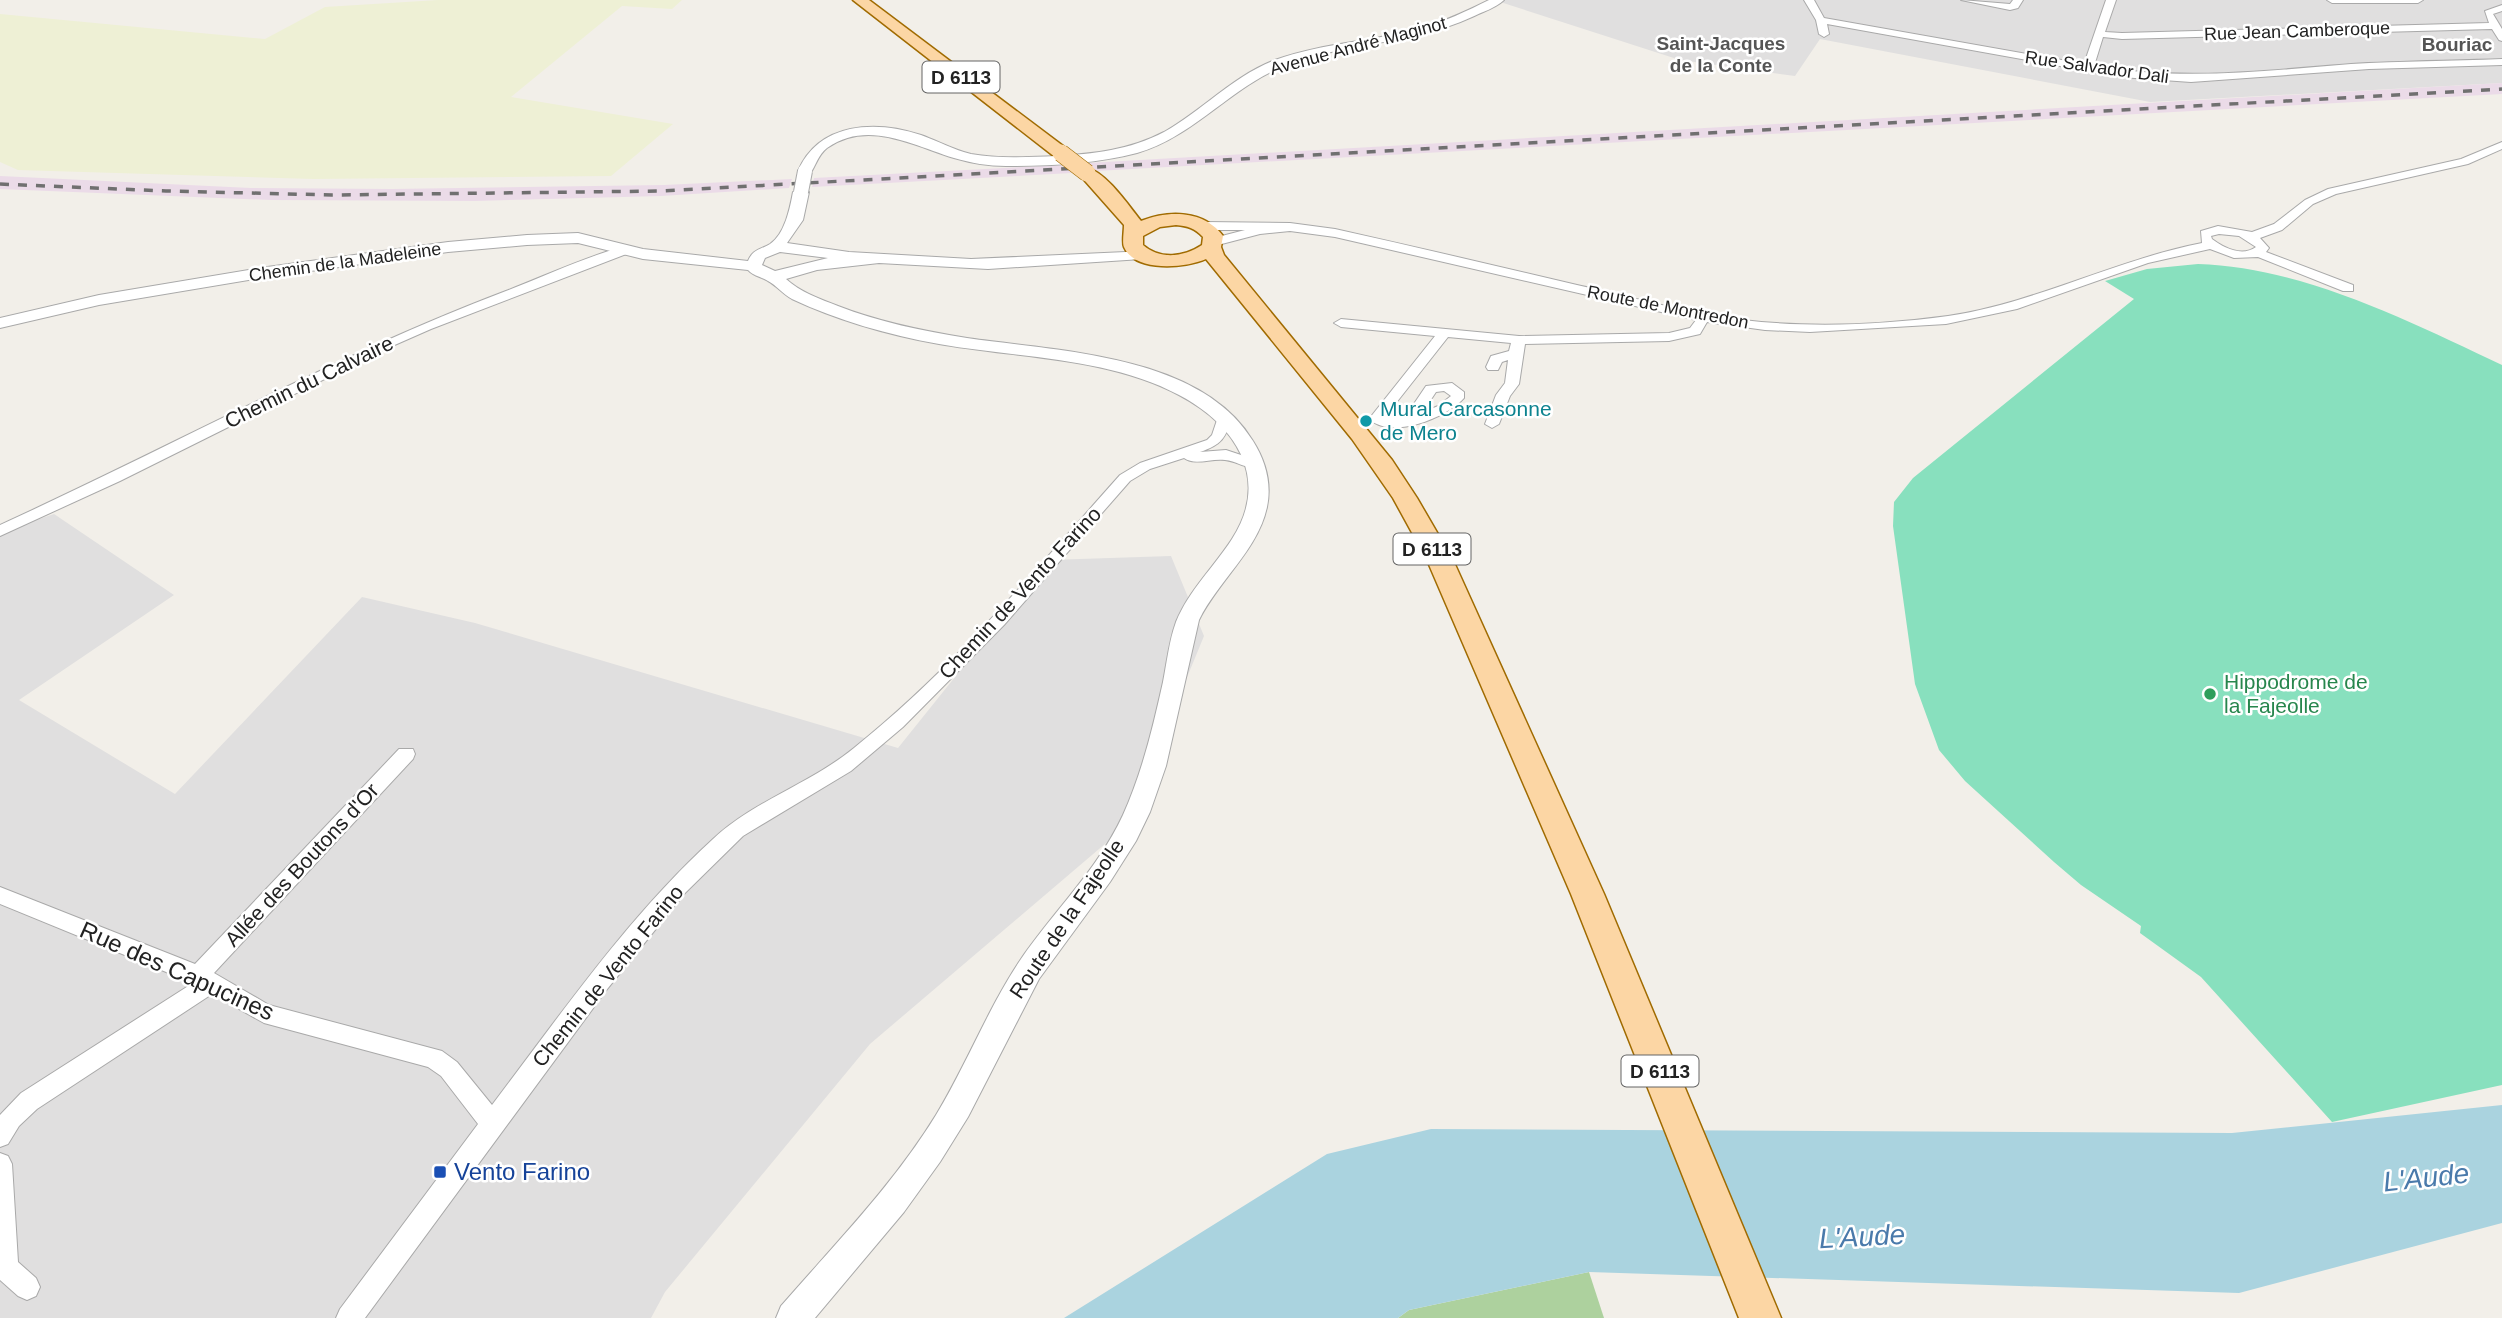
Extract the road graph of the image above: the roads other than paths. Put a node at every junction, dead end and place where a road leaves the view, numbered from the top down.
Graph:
1 (860, 0) edge
2 (1498, 0) edge
3 (1810, 0) edge
4 (1966, 0) edge
5 (2018, 0) edge
6 (2110, 0) edge
7 (2332, 0) edge
8 (2417, 0) edge
9 (2502, 8) edge
10 (1821, 20) junction
11 (2494, 26) junction
12 (1824, 34) dead end
13 (2100, 34) junction
14 (2502, 38) edge
15 (2502, 62) edge
16 (2088, 68) junction
17 (2502, 145) edge
18 (1087, 173) junction
19 (795, 220) junction
20 (1171, 220) junction
21 (1290, 228) junction
22 (2251, 237) junction
23 (1209, 238) junction
24 (1136, 243) junction
25 (2210, 245) junction
26 (625, 250) junction
27 (2259, 253) junction
28 (763, 256) junction
29 (806, 259) junction
30 (1174, 260) junction
31 (774, 276) junction
32 (2348, 288) dead end
33 (816, 303) junction
34 (1251, 307) junction
35 (1704, 317) junction
36 (0, 323) edge
37 (1341, 323) dead end
38 (1444, 333) junction
39 (1517, 347) junction
40 (1493, 367) dead end
41 (1225, 417) junction
42 (1409, 422) dead end
43 (1492, 424) dead end
44 (1212, 443) junction
45 (1242, 454) junction
46 (1164, 460) junction
47 (0, 531) edge
48 (406, 754) dead end
49 (0, 895) edge
50 (204, 979) junction
51 (492, 1123) junction
52 (0, 1136) edge
53 (0, 1164) edge
54 (27, 1287) dead end
55 (349, 1318) edge
56 (793, 1318) edge
57 (1760, 1318) edge

1 - 18 main road, D 6113, bridge
2 - 19 street, Avenue André Maginot, bridge
3 - 10 street
4 - 5 street
6 - 13 street
7 - 8 street
9 - 11 street
10 - 12 street
10 - 16 street, Rue Salvador Dali
11 - 13 street, Rue Jean Camberoque
11 - 14 street
13 - 16 street
15 - 16 street, Rue Salvador Dali
17 - 22 street
18 - 20 main road, D 6113
18 - 24 main road, D 6113
19 - 28 street
19 - 29 street
20 - 23 main road
20 - 24 main road
21 - 23 street
21 - 23 street
21 - 35 street, Route de Montredon
22 - 25 street
22 - 27 street
23 - 30 main road
23 - 34 main road, D 6113
24 - 29 street
24 - 30 main road
25 - 27 street
25 - 35 street, Route de Montredon
26 - 28 street, Chemin de la Madeleine
26 - 36 street, Chemin de la Madeleine
26 - 47 street, Chemin du Calvaire
27 - 32 street
28 - 29 street
28 - 31 street
29 - 31 street
29 - 33 street
30 - 34 main road, D 6113
31 - 33 street
33 - 41 street
34 - 57 main road, D 6113
35 - 39 street
37 - 38 street
38 - 39 street
38 - 42 street
39 - 40 street
39 - 43 street
41 - 44 street
41 - 45 street
44 - 45 street, Chemin de Vento Farino
44 - 46 street, Chemin de Vento Farino
45 - 46 street, Chemin de Vento Farino
45 - 56 street, Route de la Fajeolle
46 - 51 street, Chemin de Vento Farino
48 - 50 street, Allée des Boutons d'Or
49 - 50 street, Rue des Capucines
50 - 51 street, Rue des Capucines
50 - 52 street, Allée des Boutons d'Or
51 - 55 street, Chemin de Vento Farino
53 - 54 street

